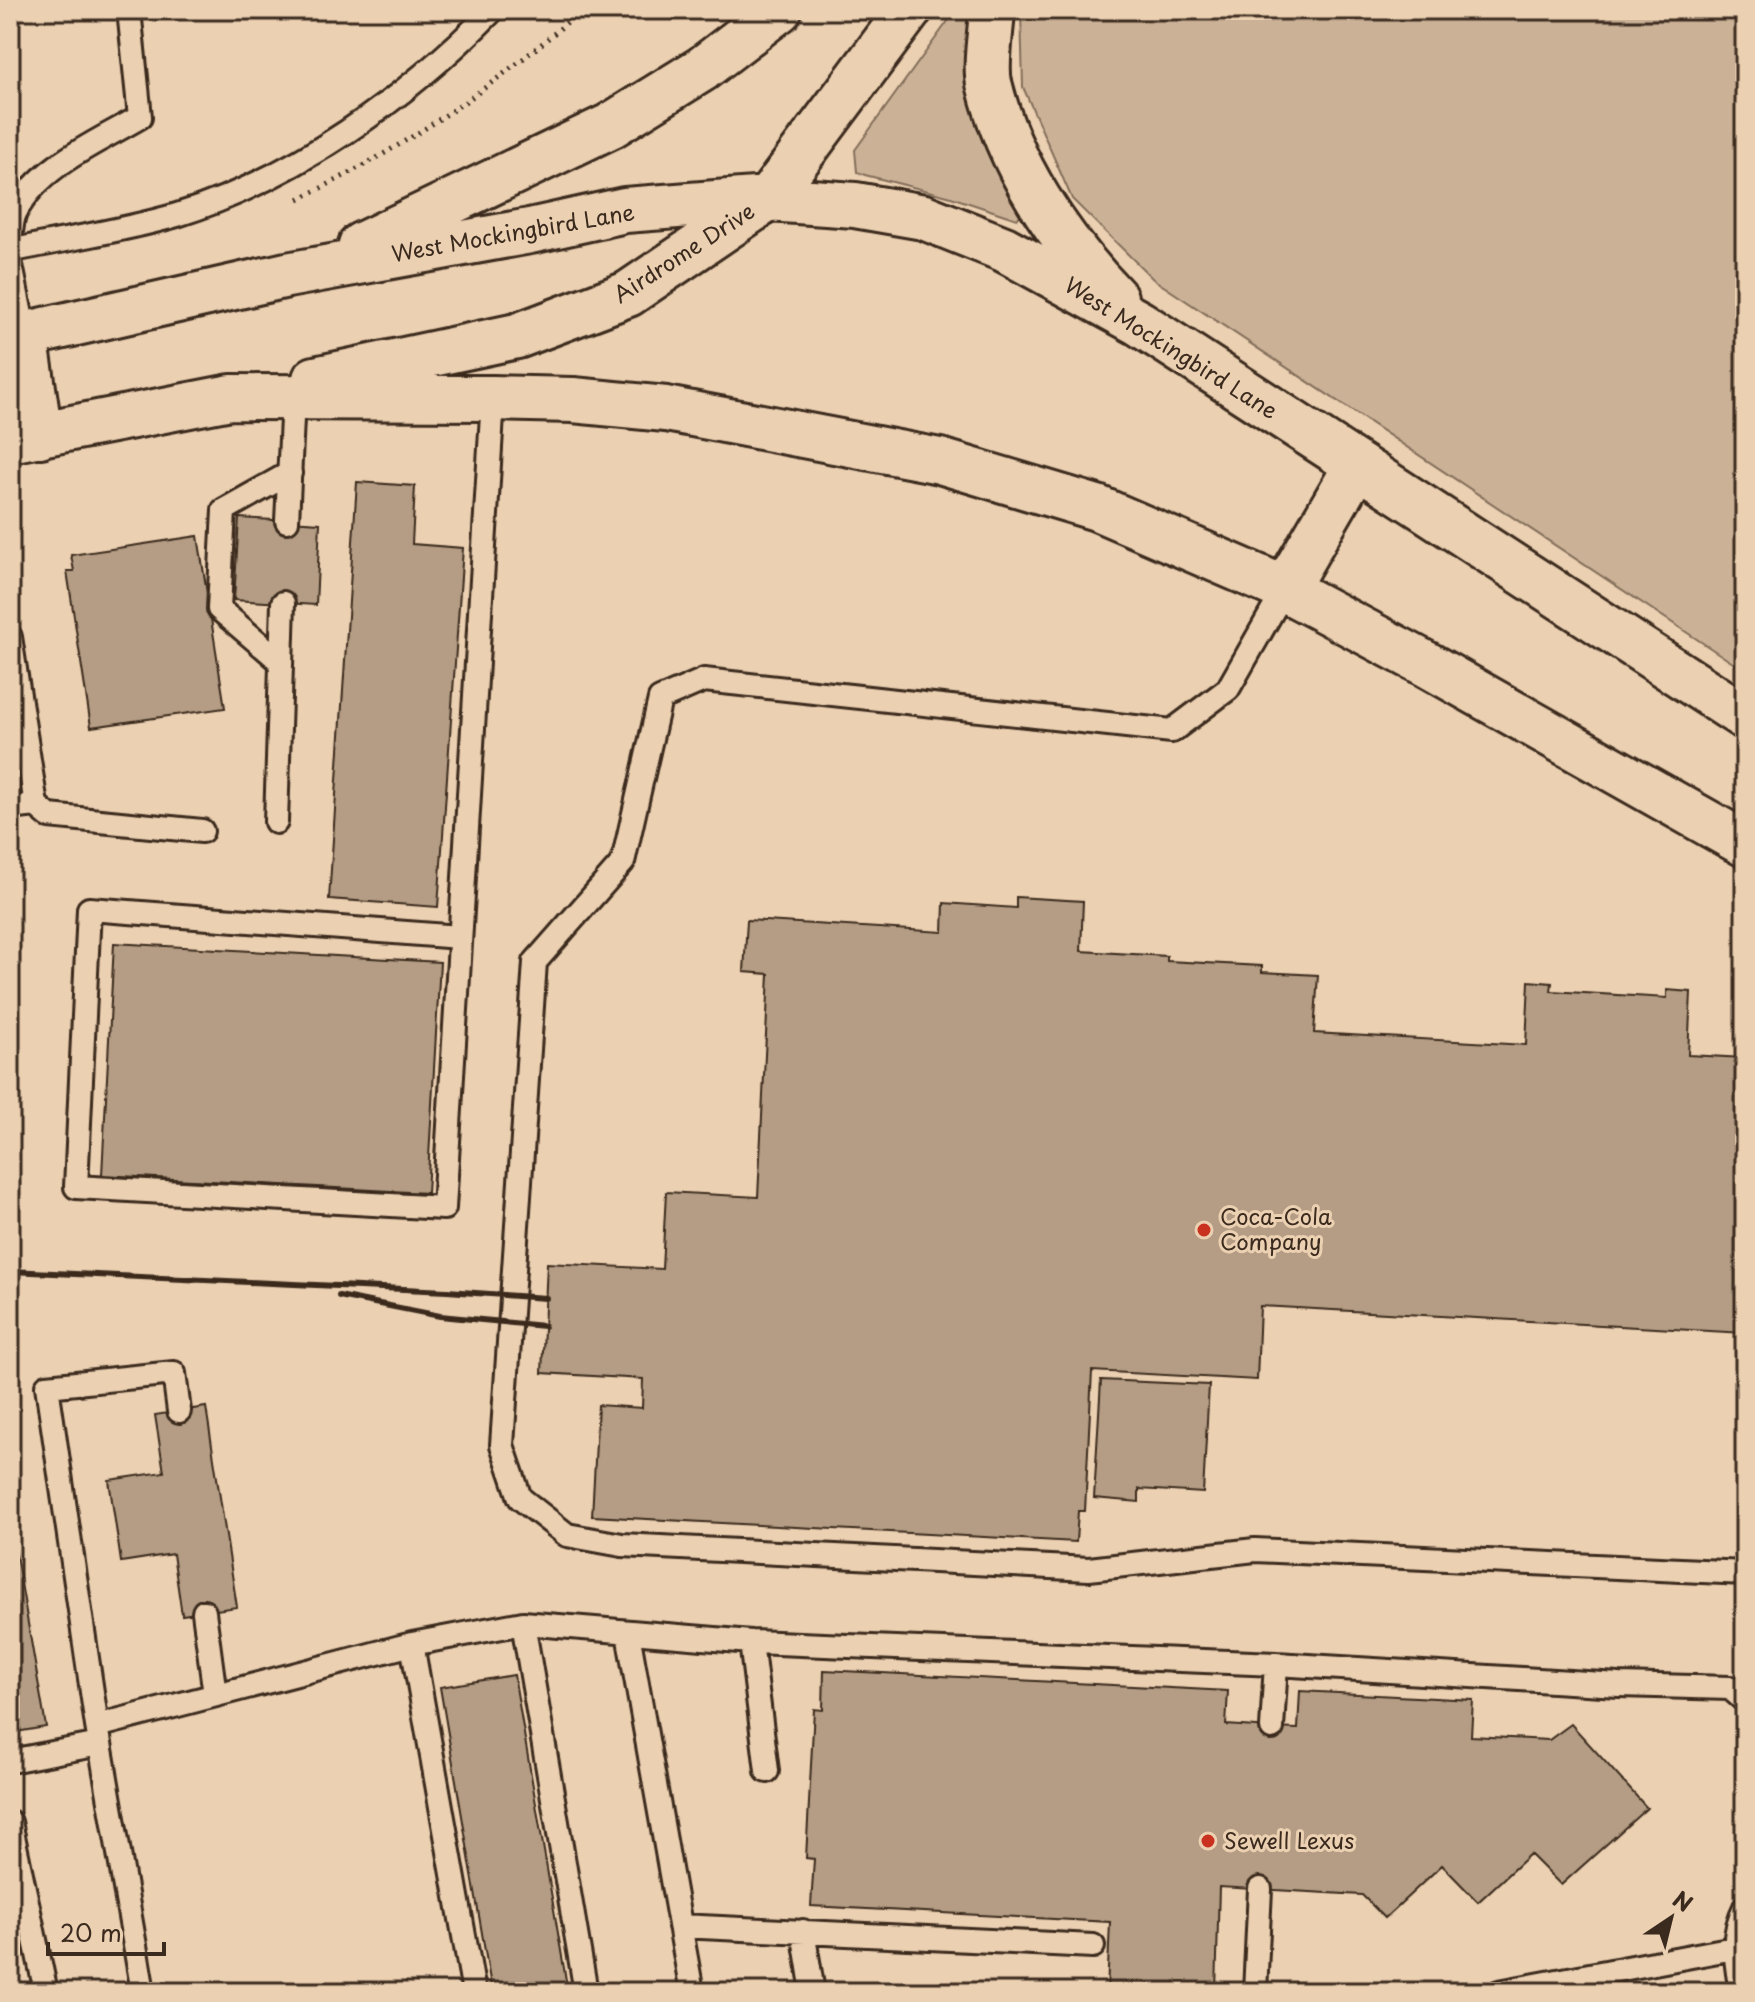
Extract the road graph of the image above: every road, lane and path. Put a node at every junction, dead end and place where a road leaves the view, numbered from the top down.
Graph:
1 (129, 10) edge
2 (493, 10) edge
3 (779, 10) edge
4 (909, 10) edge
5 (992, 10) edge
6 (768, 199) junction
7 (10, 245) edge
8 (10, 251) edge
9 (10, 260) edge
10 (287, 275) junction
11 (1139, 323) junction
12 (17, 336) edge
13 (231, 397) junction
14 (293, 398) junction
15 (493, 398) junction
16 (25, 438) edge
17 (1357, 465) junction
18 (290, 473) junction
19 (287, 521) dead end
20 (1285, 589) junction
21 (283, 603) dead end
22 (10, 637) edge
23 (280, 661) junction
24 (1745, 717) edge
25 (36, 805) junction
26 (10, 808) edge
27 (276, 822) dead end
28 (202, 831) dead end
29 (1745, 844) edge
30 (460, 937) junction
31 (179, 1411) dead end
32 (1745, 1573) edge
33 (204, 1612) dead end
34 (523, 1623) junction
35 (628, 1633) junction
36 (751, 1642) junction
37 (412, 1644) junction
38 (1276, 1664) junction
39 (215, 1695) junction
40 (1745, 1701) edge
41 (1272, 1728) dead end
42 (98, 1735) junction
43 (10, 1761) edge
44 (767, 1771) dead end
45 (10, 1822) edge
46 (1260, 1889) dead end
47 (1745, 1907) edge
48 (680, 1926) junction
49 (803, 1931) junction
50 (1093, 1946) dead end
51 (1734, 1948) junction
52 (46, 1992) edge
53 (143, 1992) edge
54 (474, 1992) edge
55 (586, 1992) edge
56 (692, 1992) edge
57 (813, 1992) edge
58 (1255, 1992) edge
59 (1499, 1992) edge
60 (1741, 1992) edge

1 - 7 lane
2 - 8 lane
3 - 10 main road
4 - 6 main road, Airdrome Drive
5 - 11 main road
6 - 10 main road, West Mockingbird Lane
6 - 11 main road, West Mockingbird Lane
6 - 13 main road, Airdrome Drive
9 - 12 lane
10 - 12 main road, West Mockingbird Lane
11 - 17 main road, West Mockingbird Lane
12 - 16 main road
13 - 14 main road
13 - 16 main road
14 - 15 main road
14 - 18 lane
15 - 20 main road
15 - 30 lane
17 - 20 main road
17 - 24 main road, West Mockingbird Lane
18 - 19 lane
18 - 23 lane
20 - 29 main road
20 - 32 lane
21 - 23 lane
22 - 25 lane
23 - 27 lane
25 - 26 lane
25 - 28 lane
30 - 30 lane
31 - 42 lane
33 - 39 lane
34 - 35 lane
34 - 37 lane
34 - 55 lane
35 - 36 lane
35 - 48 lane
36 - 38 lane
36 - 44 lane
37 - 39 lane
37 - 54 lane
38 - 40 lane
38 - 41 lane
39 - 42 lane
42 - 43 lane
42 - 53 lane
45 - 52 lane
46 - 58 lane
47 - 51 lane
48 - 49 lane
48 - 56 lane
49 - 50 lane
49 - 57 lane
51 - 59 lane
51 - 60 lane

